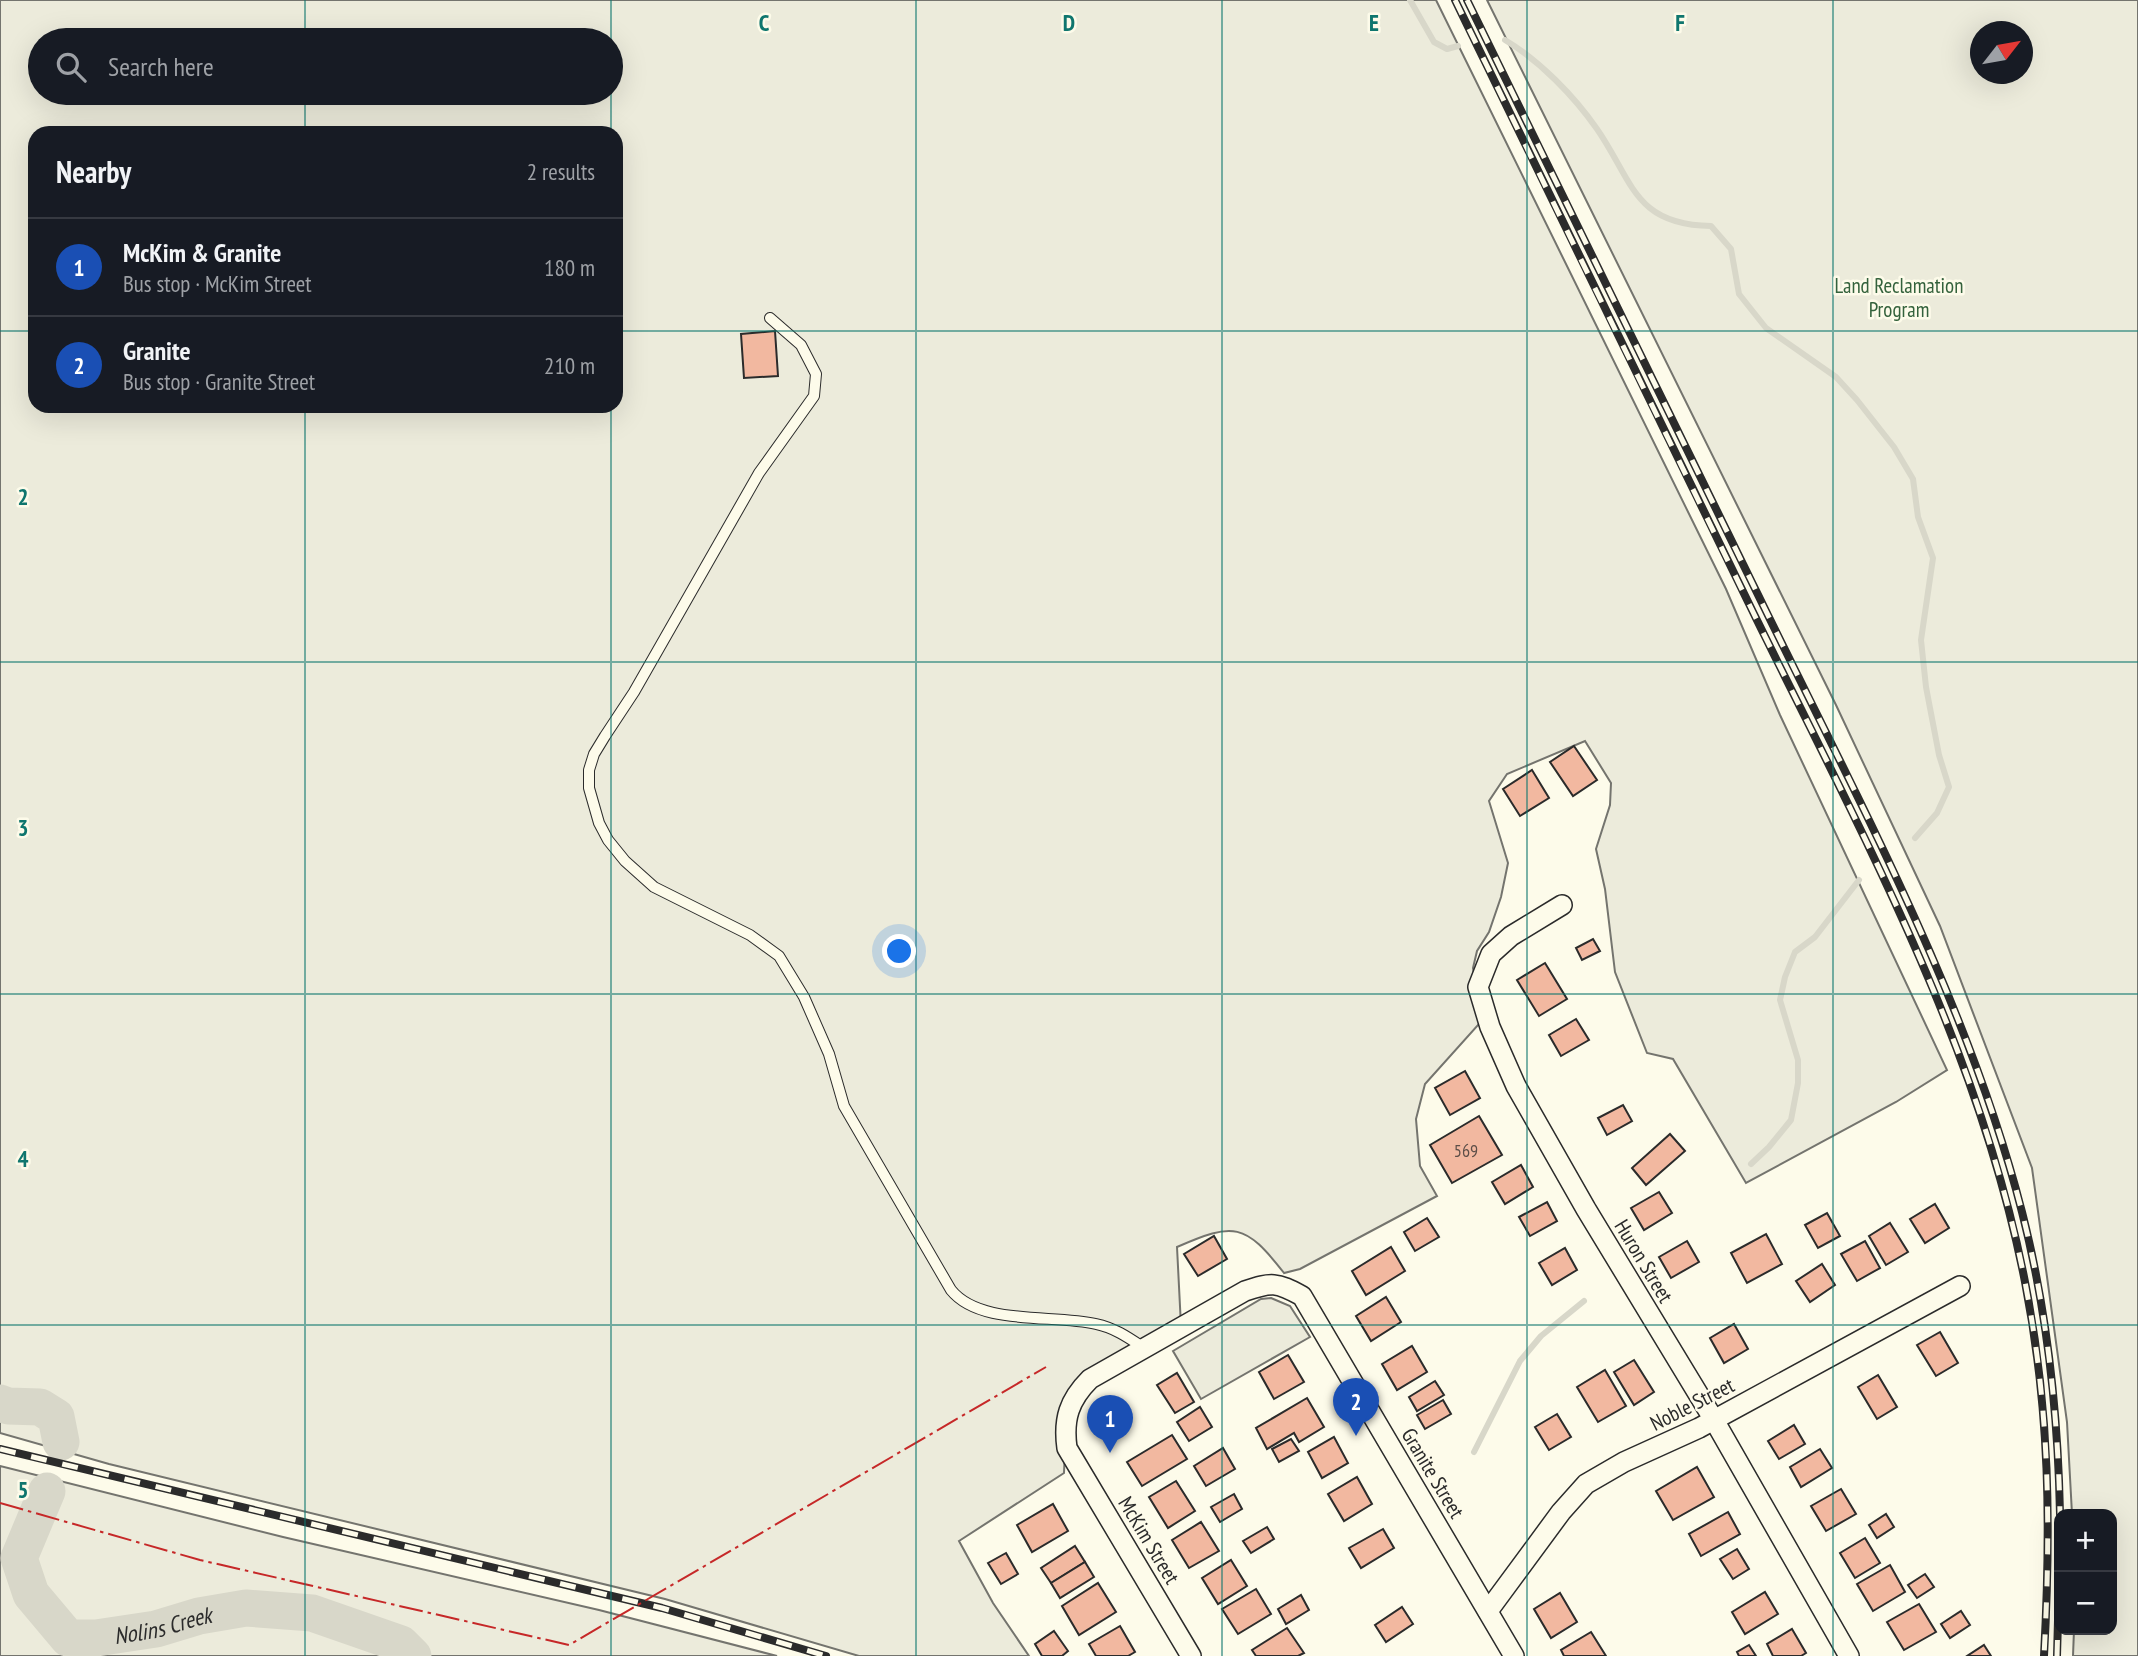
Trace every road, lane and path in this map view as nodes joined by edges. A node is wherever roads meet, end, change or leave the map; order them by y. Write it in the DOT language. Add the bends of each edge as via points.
graph roads {
  1 [pos="769,318"];
  2 [pos="1562,905"];
  3 [pos="1960,1286"];
  4 [pos="1145,1348"];
  5 [pos="1714,1420"];
  6 [pos="1067,1448"];
  7 [pos="1488,1611"];
  8 [pos="1191,1656"];
  9 [pos="1514,1656"];
  10 [pos="1849,1656"];
  1 -- 4 [label="lane" via="801,345 816,374 814,396 759,473 594,754 589,788 599,823 625,861 654,887 750,934 779,956 830,1054 844,1106 960,1301 988,1313 1094,1323 1115,1329"];
  2 -- 5 [label="street, Huron Street" via="1491,954 1478,987 1516,1086"];
  3 -- 5 [label="street, Noble Street"];
  4 -- 6 [label="street, Granite Street" via="1077,1392 1064,1426"];
  4 -- 7 [label="street, Granite Street" via="1245,1291 1268,1283 1302,1296"];
  5 -- 7 [label="street, Noble Street" via="1586,1484"];
  5 -- 10 [label="street, Huron Street"];
  6 -- 8 [label="street, McKim Street"];
  7 -- 9 [label="street, Granite Street"];
}
